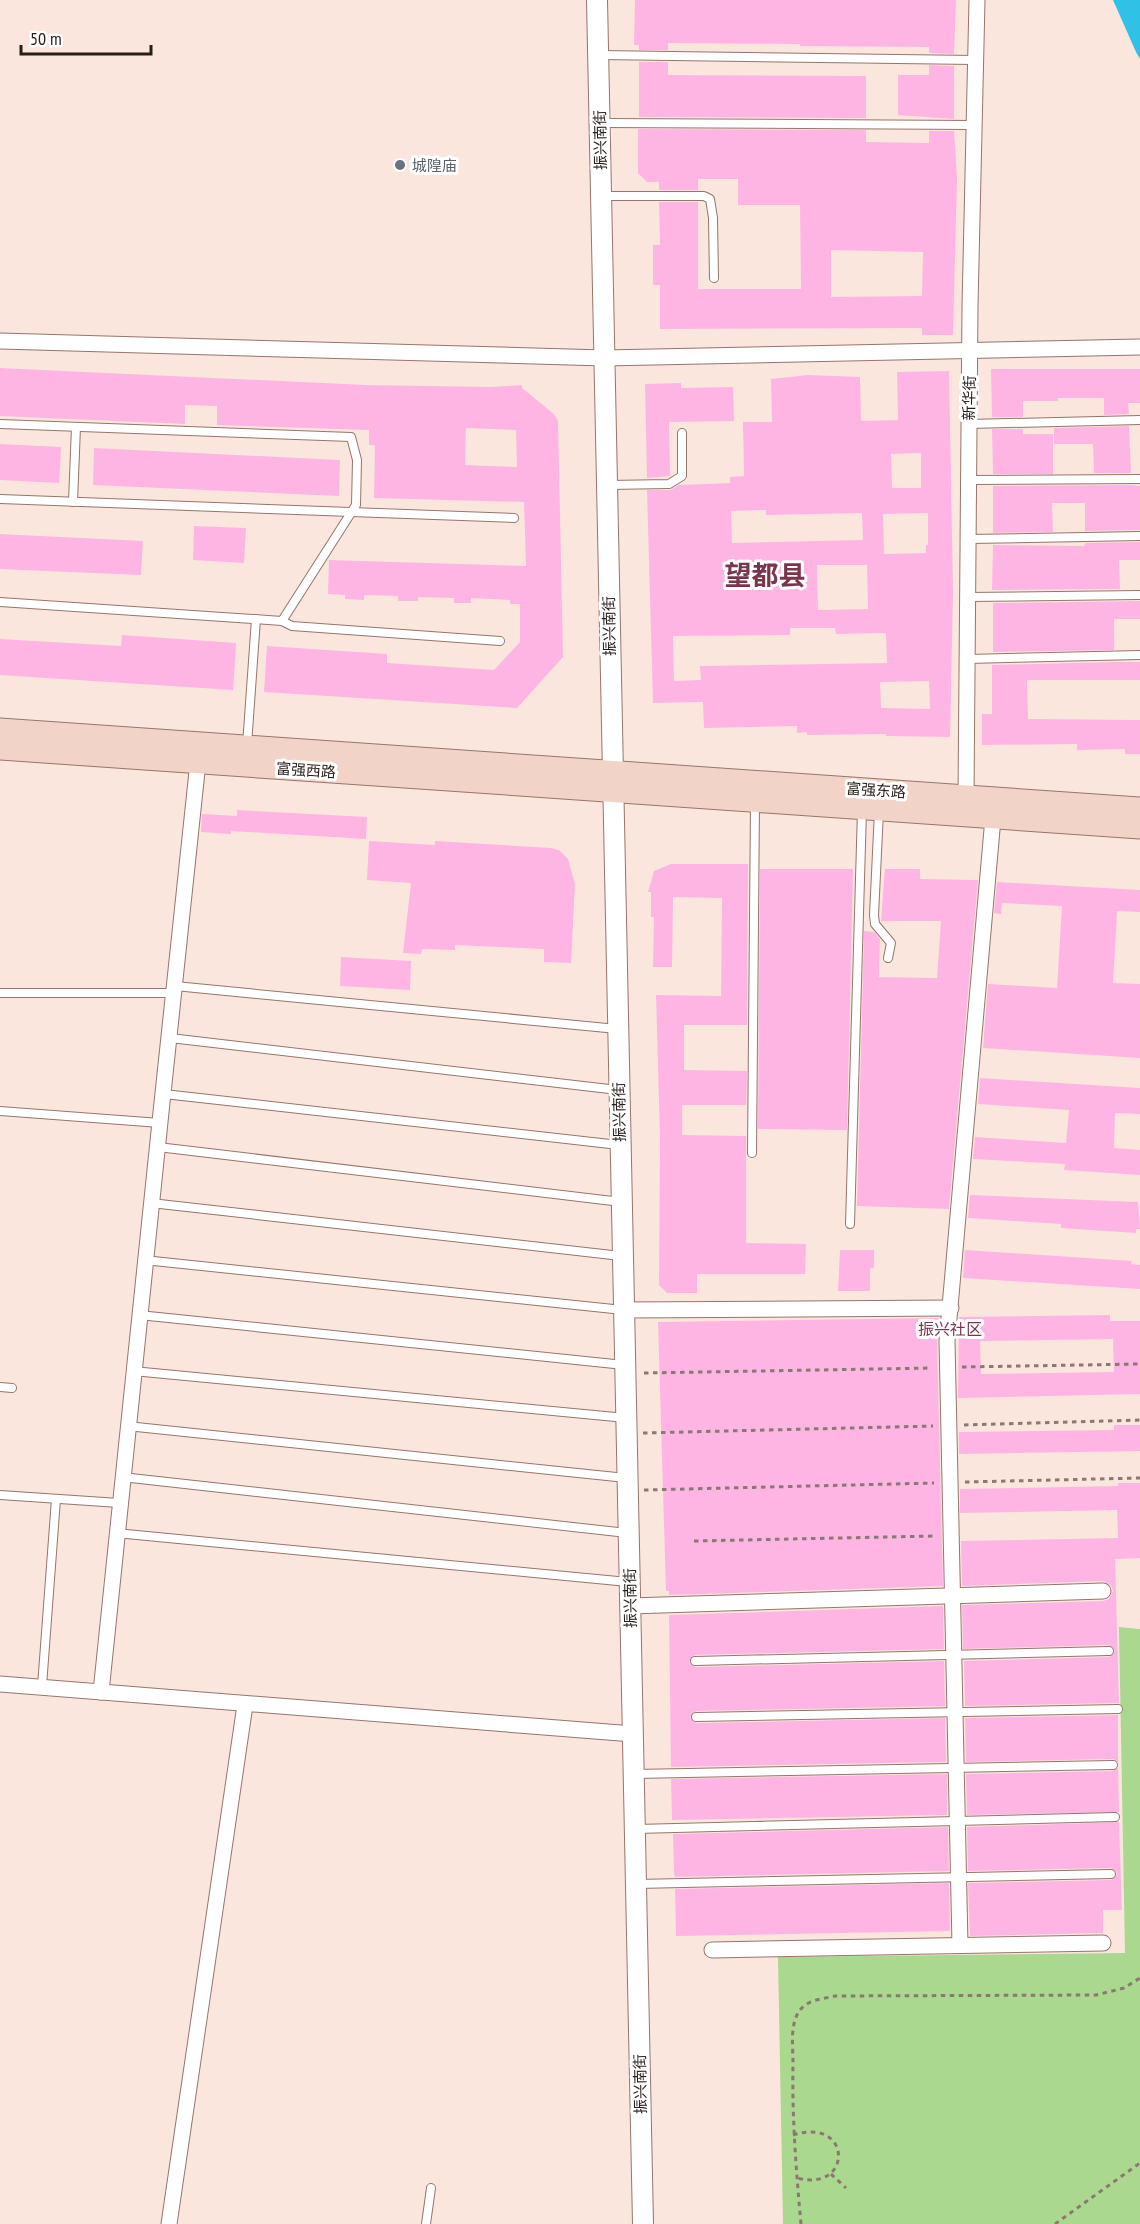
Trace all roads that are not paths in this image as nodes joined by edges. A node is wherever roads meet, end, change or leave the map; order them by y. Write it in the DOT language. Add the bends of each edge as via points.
graph roads {
  1 [pos="597,0"];
  2 [pos="977,0"];
  3 [pos="598,55"];
  4 [pos="975,60"];
  5 [pos="599,123"];
  6 [pos="974,125"];
  7 [pos="601,196"];
  8 [pos="714,278"];
  9 [pos="0,341"];
  10 [pos="1140,347"];
  11 [pos="970,351"];
  12 [pos="604,358"];
  13 [pos="1140,420"];
  14 [pos="0,424"];
  15 [pos="969,424"];
  16 [pos="76,427"];
  17 [pos="682,433"];
  18 [pos="1140,479"];
  19 [pos="969,480"];
  20 [pos="606,485"];
  21 [pos="0,499"];
  22 [pos="73,502"];
  23 [pos="351,512"];
  24 [pos="514,518"];
  25 [pos="1140,536"];
  26 [pos="968,539"];
  27 [pos="1140,595"];
  28 [pos="968,597"];
  29 [pos="0,602"];
  30 [pos="256,619"];
  31 [pos="282,621"];
  32 [pos="500,641"];
  33 [pos="1140,655"];
  34 [pos="967,659"];
  35 [pos="0,729"];
  36 [pos="247,746"];
  37 [pos="0,749"];
  38 [pos="198,762"];
  39 [pos="612,781"];
  40 [pos="966,796"];
  41 [pos="755,801"];
  42 [pos="1140,808"];
  43 [pos="870,809"];
  44 [pos="993,818"];
  45 [pos="1140,828"];
  46 [pos="888,958"];
  47 [pos="174,990"];
  48 [pos="0,993"];
  49 [pos="617,1029"];
  50 [pos="170,1038"];
  51 [pos="618,1090"];
  52 [pos="164,1094"];
  53 [pos="0,1111"];
  54 [pos="161,1123"];
  55 [pos="620,1145"];
  56 [pos="158,1147"];
  57 [pos="752,1153"];
  58 [pos="621,1202"];
  59 [pos="151,1203"];
  60 [pos="850,1224"];
  61 [pos="622,1256"];
  62 [pos="144,1260"];
  63 [pos="951,1308"];
  64 [pos="623,1310"];
  65 [pos="138,1315"];
  66 [pos="625,1369"];
  67 [pos="132,1370"];
  68 [pos="0,1387"];
  69 [pos="12,1388"];
  70 [pos="127,1426"];
  71 [pos="626,1426"];
  72 [pos="122,1477"];
  73 [pos="627,1484"];
  74 [pos="0,1496"];
  75 [pos="56,1499"];
  76 [pos="119,1503"];
  77 [pos="116,1533"];
  78 [pos="628,1533"];
  79 [pos="629,1582"];
  80 [pos="1103,1591"];
  81 [pos="953,1596"];
  82 [pos="630,1606"];
  83 [pos="1108,1651"];
  84 [pos="954,1655"];
  85 [pos="695,1661"];
  86 [pos="0,1684"];
  87 [pos="42,1686"];
  88 [pos="101,1692"];
  89 [pos="245,1705"];
  90 [pos="1118,1709"];
  91 [pos="955,1712"];
  92 [pos="696,1717"];
  93 [pos="633,1734"];
  94 [pos="1113,1765"];
  95 [pos="956,1768"];
  96 [pos="634,1774"];
  97 [pos="1115,1817"];
  98 [pos="958,1821"];
  99 [pos="635,1830"];
  100 [pos="1111,1874"];
  101 [pos="959,1877"];
  102 [pos="636,1884"];
  103 [pos="1103,1942"];
  104 [pos="960,1945"];
  105 [pos="712,1950"];
  106 [pos="431,2187"];
  107 [pos="169,2224"];
  108 [pos="426,2224"];
  109 [pos="643,2224"];
  1 -- 3 [label="street, 振兴南街"];
  2 -- 4 [label="street, 新华街"];
  3 -- 4 [label="lane"];
  3 -- 5 [label="street, 振兴南街"];
  4 -- 6 [label="street, 新华街"];
  5 -- 6 [label="lane"];
  5 -- 7 [label="street, 振兴南街"];
  6 -- 11 [label="street, 新华街"];
  7 -- 8 [label="lane" via="710,199"];
  7 -- 12 [label="street, 振兴南街"];
  9 -- 12 [label="street"];
  10 -- 11 [label="street"];
  11 -- 12 [label="street"];
  11 -- 15 [label="street, 新华街"];
  12 -- 20 [label="street, 振兴南街"];
  13 -- 15 [label="lane"];
  14 -- 16 [label="lane"];
  15 -- 19 [label="street, 新华街"];
  16 -- 22 [label="lane"];
  16 -- 23 [label="lane" via="351,437 357,460 356,505"];
  17 -- 20 [label="lane" via="682,476 676,481"];
  18 -- 19 [label="lane"];
  19 -- 26 [label="street, 新华街"];
  20 -- 39 [label="street, 振兴南街"];
  21 -- 22 [label="lane"];
  22 -- 23 [label="lane"];
  23 -- 24 [label="lane"];
  23 -- 31 [label="lane"];
  25 -- 26 [label="lane"];
  26 -- 28 [label="street, 新华街"];
  27 -- 28 [label="lane"];
  28 -- 34 [label="street, 新华街"];
  29 -- 30 [label="lane"];
  30 -- 31 [label="lane"];
  30 -- 36 [label="lane"];
  31 -- 32 [label="lane" via="292,626"];
  33 -- 34 [label="lane"];
  34 -- 40 [label="street, 新华街"];
  35 -- 36 [label="main road, 富强西路"];
  36 -- 39 [label="main road, 富强西路"];
  37 -- 38 [label="main road, 富强西路"];
  38 -- 39 [label="main road, 富强西路"];
  38 -- 47 [label="street"];
  39 -- 40 [label="main road, 富强东路"];
  39 -- 41 [label="main road, 富强东路"];
  39 -- 49 [label="street, 振兴南街"];
  40 -- 42 [label="main road, 富强东路"];
  41 -- 43 [label="main road, 富强东路"];
  41 -- 57 [label="lane"];
  43 -- 44 [label="main road, 富强东路"];
  43 -- 46 [label="lane" via="875,924 891,943"];
  43 -- 60 [label="lane"];
  44 -- 45 [label="main road, 富强东路"];
  44 -- 63 [label="street"];
  47 -- 48 [label="lane"];
  47 -- 49 [label="lane"];
  47 -- 50 [label="street"];
  49 -- 51 [label="street, 振兴南街"];
  50 -- 51 [label="lane"];
  50 -- 52 [label="street"];
  51 -- 55 [label="street, 振兴南街"];
  52 -- 54 [label="street"];
  52 -- 55 [label="lane"];
  53 -- 54 [label="lane"];
  54 -- 56 [label="street"];
  55 -- 58 [label="street, 振兴南街"];
  56 -- 58 [label="lane"];
  56 -- 59 [label="street"];
  58 -- 61 [label="street, 振兴南街"];
  59 -- 61 [label="lane"];
  59 -- 62 [label="street"];
  61 -- 64 [label="street, 振兴南街"];
  62 -- 64 [label="lane"];
  62 -- 65 [label="street"];
  63 -- 64 [label="street"];
  63 -- 81 [label="street" via="948,1367"];
  64 -- 66 [label="street, 振兴南街"];
  65 -- 66 [label="lane"];
  65 -- 67 [label="street"];
  66 -- 71 [label="street, 振兴南街"];
  67 -- 70 [label="street"];
  67 -- 71 [label="lane"];
  68 -- 69 [label="lane"];
  70 -- 72 [label="street"];
  70 -- 73 [label="lane"];
  71 -- 73 [label="street, 振兴南街"];
  72 -- 76 [label="street"];
  72 -- 78 [label="lane"];
  73 -- 78 [label="street, 振兴南街"];
  74 -- 75 [label="lane"];
  75 -- 76 [label="lane"];
  75 -- 87 [label="lane"];
  76 -- 77 [label="street"];
  77 -- 79 [label="lane"];
  77 -- 88 [label="street"];
  78 -- 79 [label="street, 振兴南街"];
  79 -- 82 [label="street, 振兴南街"];
  80 -- 81 [label="street"];
  81 -- 82 [label="street"];
  81 -- 84 [label="street"];
  82 -- 93 [label="street, 振兴南街"];
  83 -- 84 [label="lane"];
  84 -- 85 [label="lane"];
  84 -- 91 [label="street"];
  86 -- 87 [label="street"];
  87 -- 88 [label="street"];
  88 -- 89 [label="street"];
  89 -- 93 [label="street"];
  89 -- 107 [label="street"];
  90 -- 91 [label="lane"];
  91 -- 92 [label="lane"];
  91 -- 95 [label="street"];
  93 -- 96 [label="street, 振兴南街"];
  94 -- 95 [label="lane"];
  95 -- 96 [label="lane"];
  95 -- 98 [label="street"];
  96 -- 99 [label="street, 振兴南街"];
  97 -- 98 [label="lane"];
  98 -- 99 [label="lane"];
  98 -- 101 [label="street"];
  99 -- 102 [label="street, 振兴南街"];
  100 -- 101 [label="lane"];
  101 -- 102 [label="lane"];
  101 -- 104 [label="street"];
  102 -- 109 [label="street, 振兴南街"];
  103 -- 104 [label="street"];
  104 -- 105 [label="street"];
  106 -- 108 [label="lane"];
}
